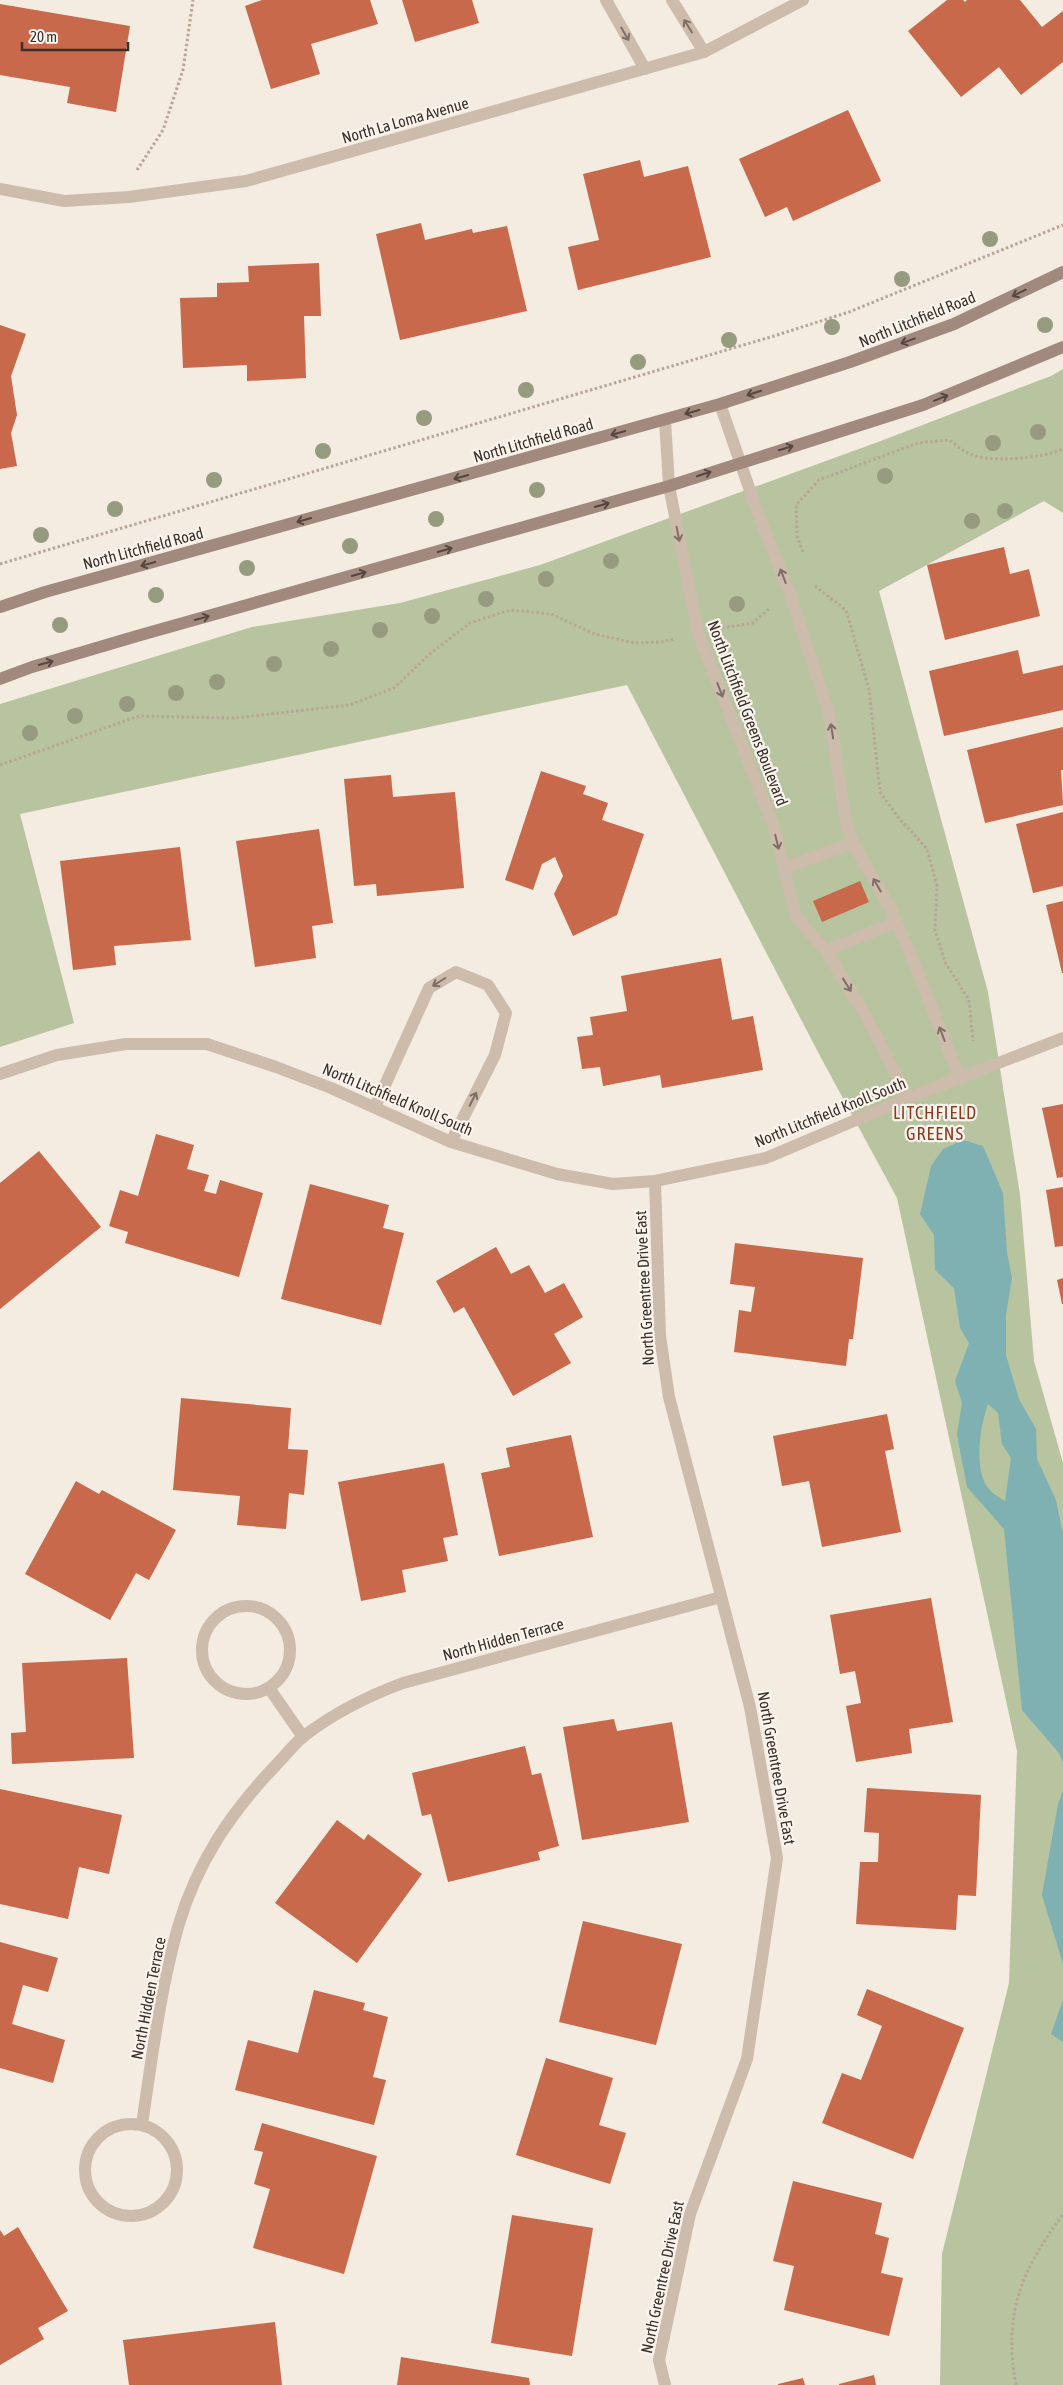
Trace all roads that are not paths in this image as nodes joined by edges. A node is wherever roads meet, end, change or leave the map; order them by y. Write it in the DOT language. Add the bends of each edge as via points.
graph roads {
  1 [pos="606,0"];
  2 [pos="672,0"];
  3 [pos="803,0"];
  4 [pos="704,52"];
  5 [pos="645,69"];
  6 [pos="0,189"];
  7 [pos="1063,272"];
  8 [pos="1063,347"];
  9 [pos="720,404"];
  10 [pos="664,420"];
  11 [pos="740,463"];
  12 [pos="669,486"];
  13 [pos="0,607"];
  14 [pos="0,679"];
  15 [pos="852,843"];
  16 [pos="784,868"];
  17 [pos="896,922"];
  18 [pos="826,951"];
  19 [pos="1063,1038"];
  20 [pos="0,1074"];
  21 [pos="960,1079"];
  22 [pos="908,1098"];
  23 [pos="376,1108"];
  24 [pos="451,1142"];
  25 [pos="655,1181"];
  26 [pos="721,1597"];
  27 [pos="269,1688"];
  28 [pos="303,1737"];
  29 [pos="142,2124"];
  30 [pos="665,2385"];
  1 -- 5 [label="street, one-way"];
  4 -- 2 [label="street, one-way"];
  3 -- 4 [label="street, North La Loma Avenue"];
  4 -- 5 [label="street, North La Loma Avenue"];
  5 -- 6 [label="street, North La Loma Avenue" via="246,181 129,197 64,201"];
  7 -- 9 [label="main road, North Litchfield Road, one-way" via="954,324"];
  11 -- 8 [label="main road, one-way" via="923,405"];
  9 -- 10 [label="main road, North Litchfield Road, one-way"];
  9 -- 11 [label="street"];
  10 -- 12 [label="street, North Litchfield Greens Boulevard"];
  10 -- 13 [label="main road, North Litchfield Road, one-way"];
  12 -- 11 [label="main road, one-way"];
  15 -- 11 [label="street, one-way" via="829,713 791,598"];
  14 -- 12 [label="main road, one-way" via="128,639"];
  12 -- 16 [label="street, North Litchfield Greens Boulevard, one-way" via="698,633 774,827"];
  15 -- 16 [label="street"];
  17 -- 15 [label="street, one-way"];
  16 -- 18 [label="street, North Litchfield Greens Boulevard" via="796,917"];
  17 -- 18 [label="street"];
  21 -- 17 [label="street, one-way"];
  18 -- 22 [label="street, North Litchfield Greens Boulevard, one-way" via="865,1014"];
  19 -- 21 [label="street, North Litchfield Knoll South"];
  20 -- 23 [label="street, North Litchfield Knoll South" via="57,1055 126,1044 207,1044 276,1066"];
  21 -- 22 [label="street, North Litchfield Knoll South"];
  22 -- 25 [label="street, North Litchfield Knoll South" via="766,1158"];
  23 -- 24 [label="street, North Litchfield Knoll South"];
  24 -- 23 [label="street, one-way" via="495,1056 506,1013 488,985 456,972 429,988"];
  24 -- 25 [label="street, North Litchfield Knoll South" via="557,1174 613,1184"];
  25 -- 26 [label="street, North Greentree Drive East" via="660,1336 669,1397"];
  26 -- 28 [label="street, North Hidden Terrace" via="403,1683 363,1698"];
  26 -- 30 [label="street, North Greentree Drive East" via="750,1707 776,1858 747,2059 690,2214 659,2360"];
  27 -- 27 [label="street" via="281,1678 288,1666 291,1651 283,1623 258,1607 230,1608 217,1616 202,1640 206,1669 221,1685 241,1694"];
  27 -- 28 [label="street"];
  28 -- 29 [label="street, North Hidden Terrace" via="247,1794 219,1834 197,1879 179,1924 160,1999"];
  29 -- 29 [label="street" via="126,2123 111,2127 98,2136 84,2164 85,2180 91,2194 115,2214 130,2216 152,2211 169,2197 176,2183 178,2168 168,2140"];
}
